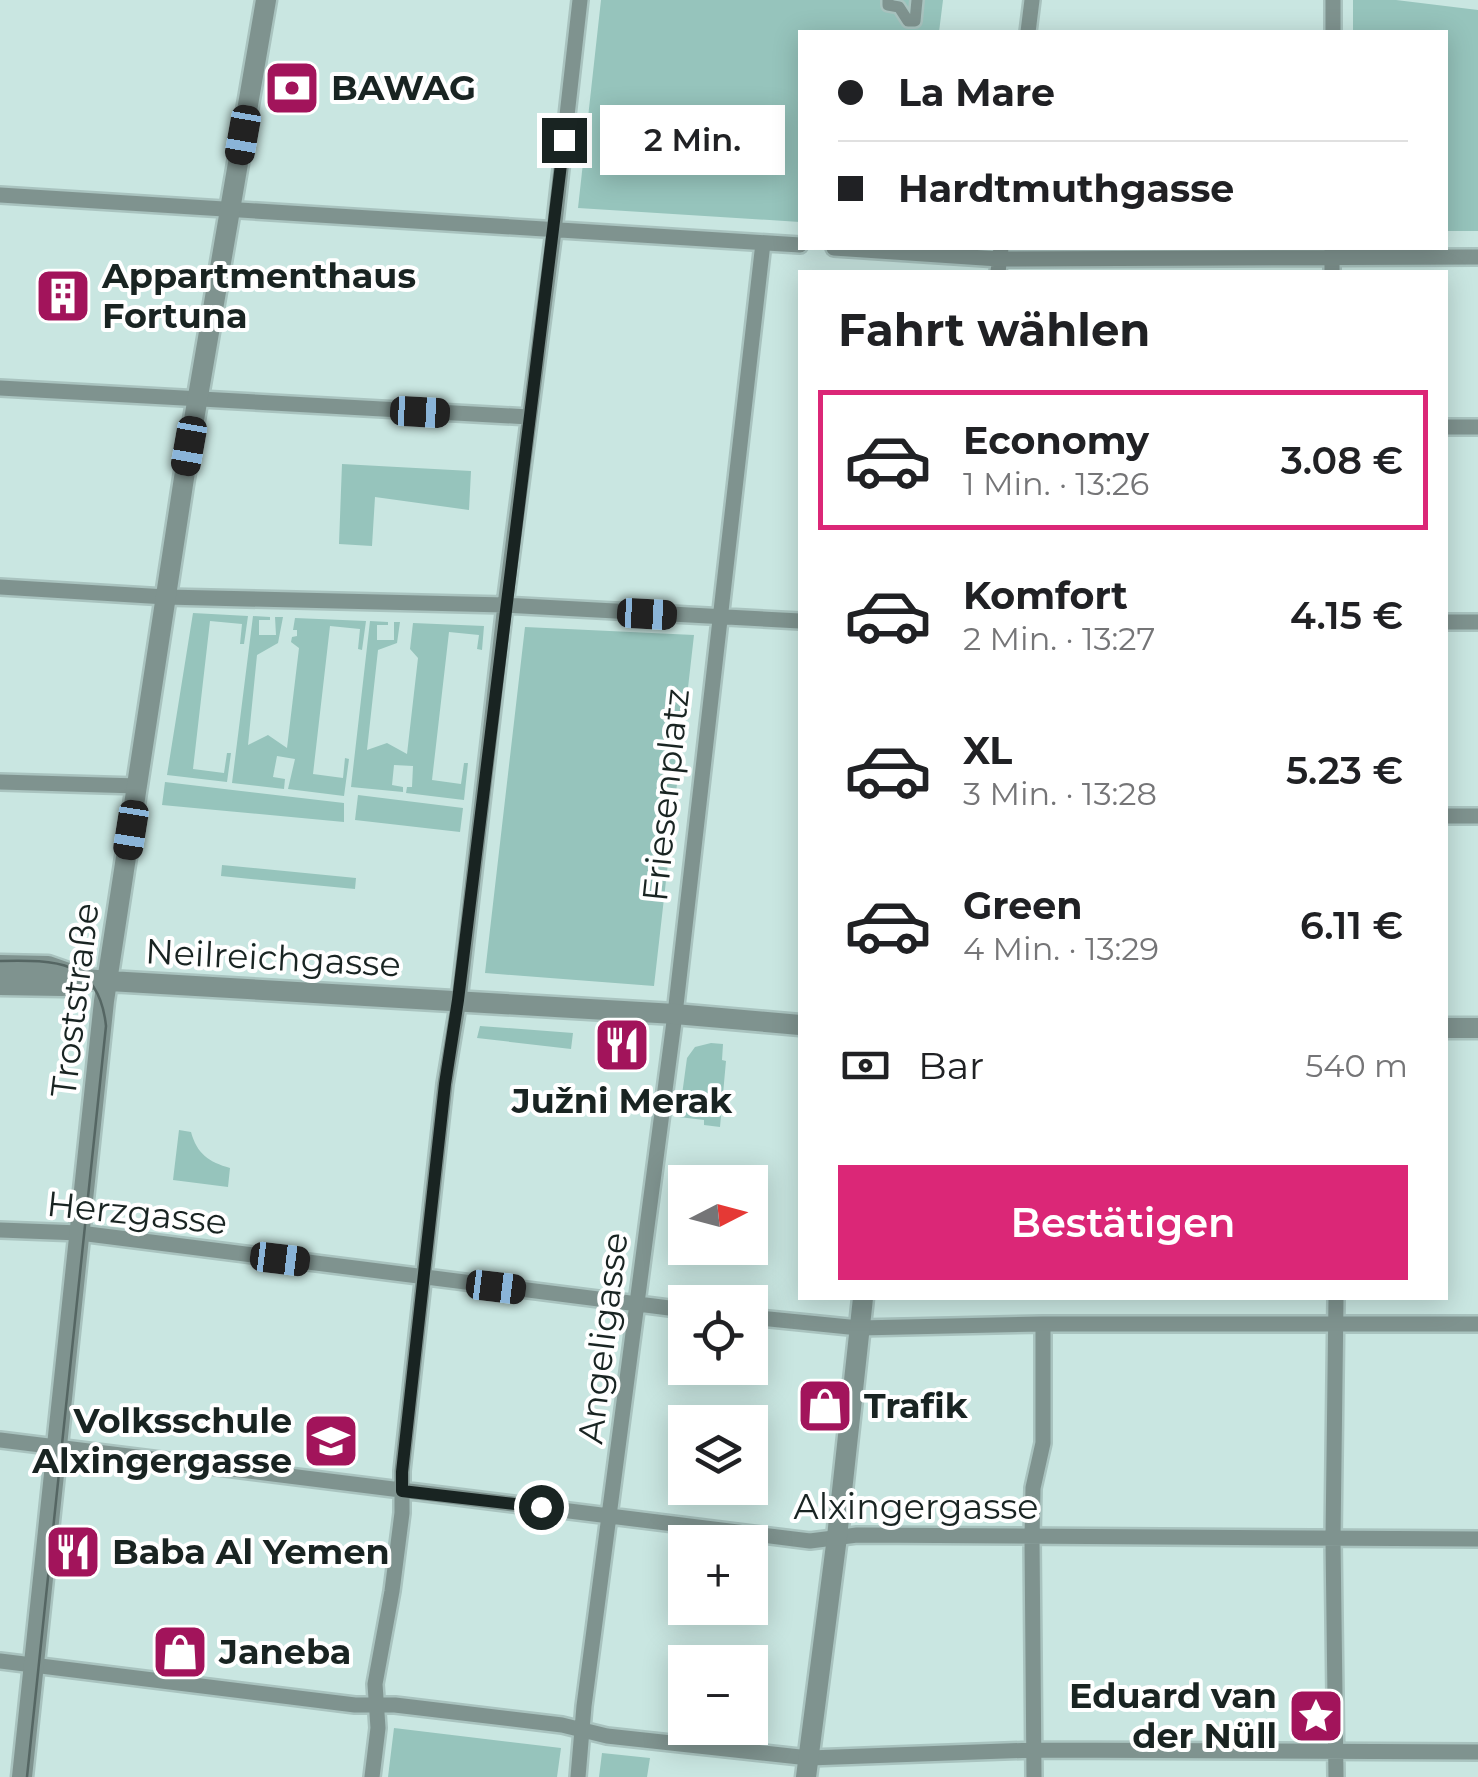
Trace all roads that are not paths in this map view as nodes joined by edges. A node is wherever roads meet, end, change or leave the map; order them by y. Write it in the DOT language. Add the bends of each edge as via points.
graph roads {
  1 [pos="266,0"];
  2 [pos="580,0"];
  3 [pos="888,0"];
  4 [pos="917,0"];
  5 [pos="1032,0"];
  6 [pos="1333,0"];
  7 [pos="1028,30"];
  8 [pos="1332,30"];
  9 [pos="0,196"];
  10 [pos="231,208"];
  11 [pos="554,231"];
  12 [pos="763,243"];
  13 [pos="798,245"];
  14 [pos="862,250"];
  15 [pos="1478,257"];
  16 [pos="1332,259"];
  17 [pos="999,260"];
  18 [pos="0,388"];
  19 [pos="198,400"];
  20 [pos="529,418"];
  21 [pos="1448,427"];
  22 [pos="1478,427"];
  23 [pos="0,587"];
  24 [pos="166,597"];
  25 [pos="505,606"];
  26 [pos="718,618"];
  27 [pos="798,621"];
  28 [pos="1448,622"];
  29 [pos="1478,622"];
  30 [pos="0,782"];
  31 [pos="138,786"];
  32 [pos="1448,816"];
  33 [pos="1478,816"];
  34 [pos="0,965"];
  35 [pos="84,979"];
  36 [pos="108,981"];
  37 [pos="0,985"];
  38 [pos="458,1000"];
  39 [pos="675,1014"];
  40 [pos="798,1025"];
  41 [pos="1448,1028"];
  42 [pos="1478,1028"];
  43 [pos="0,1230"];
  44 [pos="80,1233"];
  45 [pos="425,1278"];
  46 [pos="863,1300"];
  47 [pos="1336,1300"];
  48 [pos="637,1306"];
  49 [pos="668,1309"];
  50 [pos="768,1319"];
  51 [pos="1043,1324"];
  52 [pos="1336,1324"];
  53 [pos="1478,1324"];
  54 [pos="859,1328"];
  55 [pos="0,1440"];
  56 [pos="58,1448"];
  57 [pos="402,1491"];
  58 [pos="610,1514"];
  59 [pos="837,1537"];
  60 [pos="1032,1538"];
  61 [pos="1478,1538"];
  62 [pos="1333,1539"];
  63 [pos="0,1661"];
  64 [pos="34,1666"];
  65 [pos="376,1705"];
  66 [pos="583,1730"];
  67 [pos="1035,1750"];
  68 [pos="1335,1751"];
  69 [pos="1478,1752"];
  70 [pos="807,1767"];
  71 [pos="22,1777"];
  72 [pos="372,1777"];
  73 [pos="578,1777"];
  74 [pos="1034,1777"];
  75 [pos="1336,1777"];
  1 -- 10 [label="street, Troststraße"];
  2 -- 11 [label="street"];
  3 -- 4 [label="street" via="908,21 915,21"];
  5 -- 7 [label="street"];
  6 -- 8 [label="street"];
  9 -- 10 [label="street"];
  10 -- 11 [label="street"];
  10 -- 19 [label="street, Troststraße"];
  11 -- 12 [label="street"];
  11 -- 20 [label="street"];
  12 -- 13 [label="street"];
  12 -- 26 [label="street"];
  14 -- 17 [label="street"];
  15 -- 16 [label="street"];
  16 -- 17 [label="street"];
  18 -- 19 [label="street"];
  19 -- 20 [label="street"];
  19 -- 24 [label="street, Troststraße"];
  20 -- 25 [label="street"];
  21 -- 22 [label="street"];
  23 -- 24 [label="street"];
  24 -- 25 [label="street"];
  24 -- 31 [label="street, Troststraße"];
  25 -- 26 [label="street"];
  25 -- 38 [label="street"];
  26 -- 27 [label="street"];
  26 -- 39 [label="street, Friesenplatz"];
  28 -- 29 [label="street"];
  30 -- 31 [label="street"];
  31 -- 36 [label="street, Troststraße"];
  32 -- 33 [label="street"];
  34 -- 35 [label="street, Neilreichgasse" via="48,966"];
  35 -- 36 [label="street, Neilreichgasse"];
  35 -- 37 [label="street, Neilreichgasse" via="63,986"];
  36 -- 38 [label="street, Neilreichgasse"];
  36 -- 44 [label="street, Troststraße"];
  38 -- 39 [label="street"];
  38 -- 45 [label="street"];
  39 -- 40 [label="street"];
  39 -- 48 [label="street, Angeligasse"];
  41 -- 42 [label="street"];
  43 -- 44 [label="street, Herzgasse"];
  44 -- 45 [label="street, Herzgasse"];
  44 -- 56 [label="street, Troststraße"];
  45 -- 48 [label="street, Herzgasse"];
  45 -- 57 [label="street"];
  46 -- 54 [label="street"];
  47 -- 52 [label="street"];
  48 -- 49 [label="street, Herzgasse"];
  48 -- 58 [label="street, Angeligasse"];
  50 -- 54 [label="street"];
  51 -- 52 [label="street"];
  51 -- 54 [label="street"];
  51 -- 60 [label="street" via="1043,1443"];
  52 -- 53 [label="street"];
  52 -- 62 [label="street"];
  54 -- 59 [label="street"];
  55 -- 56 [label="street, Alxingergasse"];
  56 -- 57 [label="street, Alxingergasse"];
  56 -- 64 [label="street, Troststraße"];
  57 -- 58 [label="street, Alxingergasse"];
  57 -- 65 [label="street"];
  58 -- 59 [label="street, Alxingergasse" via="810,1541"];
  58 -- 66 [label="street, Angeligasse"];
  59 -- 60 [label="street, Alxingergasse"];
  59 -- 70 [label="street"];
  60 -- 62 [label="street, Alxingergasse"];
  60 -- 67 [label="street"];
  61 -- 62 [label="street, Alxingergasse"];
  62 -- 68 [label="street"];
  63 -- 64 [label="street"];
  64 -- 65 [label="street"];
  64 -- 71 [label="street, Troststraße"];
  65 -- 66 [label="street"];
  65 -- 72 [label="street"];
  66 -- 70 [label="street"];
  66 -- 73 [label="street, Angeligasse"];
  67 -- 68 [label="street"];
  67 -- 70 [label="street"];
  67 -- 74 [label="street"];
  68 -- 69 [label="street"];
  68 -- 75 [label="street"];
}
